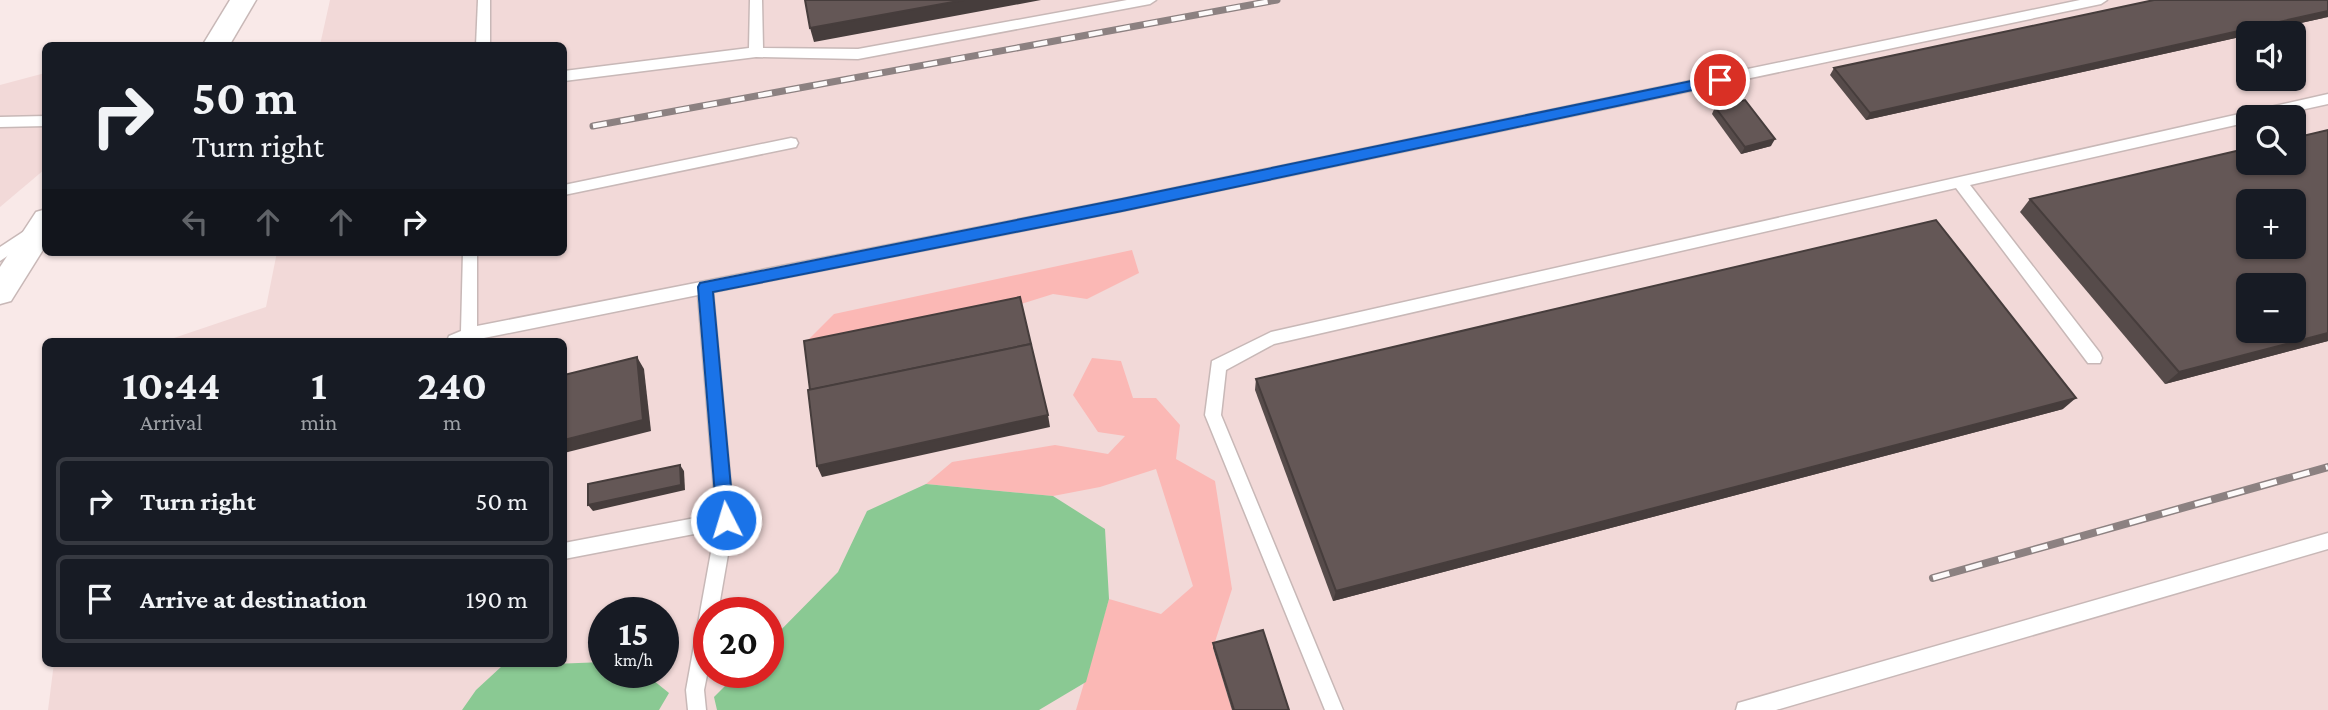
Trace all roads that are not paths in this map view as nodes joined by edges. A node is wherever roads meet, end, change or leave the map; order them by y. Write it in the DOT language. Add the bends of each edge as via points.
graph roads {
  1 [pos="243,0"];
  2 [pos="484,0"];
  3 [pos="756,0"];
  4 [pos="1150,0"];
  5 [pos="2101,0"];
  6 [pos="217,42"];
  7 [pos="483,42"];
  8 [pos="755,52"];
  9 [pos="567,76"];
  10 [pos="2328,99"];
  11 [pos="42,121"];
  12 [pos="0,122"];
  13 [pos="791,143"];
  14 [pos="1961,184"];
  15 [pos="567,189"];
  16 [pos="42,224"];
  17 [pos="42,225"];
  18 [pos="0,255"];
  19 [pos="470,256"];
  20 [pos="705,287"];
  21 [pos="0,292"];
  22 [pos="462,338"];
  23 [pos="2094,358"];
  24 [pos="726,520"];
  25 [pos="2328,541"];
  26 [pos="567,550"];
  27 [pos="712,597"];
  28 [pos="695,688"];
  29 [pos="697,710"];
  30 [pos="1334,710"];
  31 [pos="1745,710"];
  1 -- 6 [label="street"];
  2 -- 7 [label="lane"];
  3 -- 8 [label="lane"];
  4 -- 8 [label="lane" via="859,54"];
  5 -- 20 [label="lane" via="1122,205"];
  8 -- 9 [label="lane"];
  10 -- 14 [label="lane"];
  11 -- 12 [label="lane"];
  13 -- 15 [label="lane"];
  14 -- 23 [label="lane"];
  14 -- 30 [label="lane" via="1271,338 1218,366 1213,415"];
  16 -- 18 [label="lane"];
  17 -- 21 [label="street"];
  19 -- 22 [label="lane"];
  20 -- 22 [label="lane"];
  20 -- 24 [label="lane"];
  24 -- 26 [label="lane"];
  24 -- 27 [label="lane"];
  25 -- 31 [label="lane"];
  28 -- 29 [label="lane"];
}
